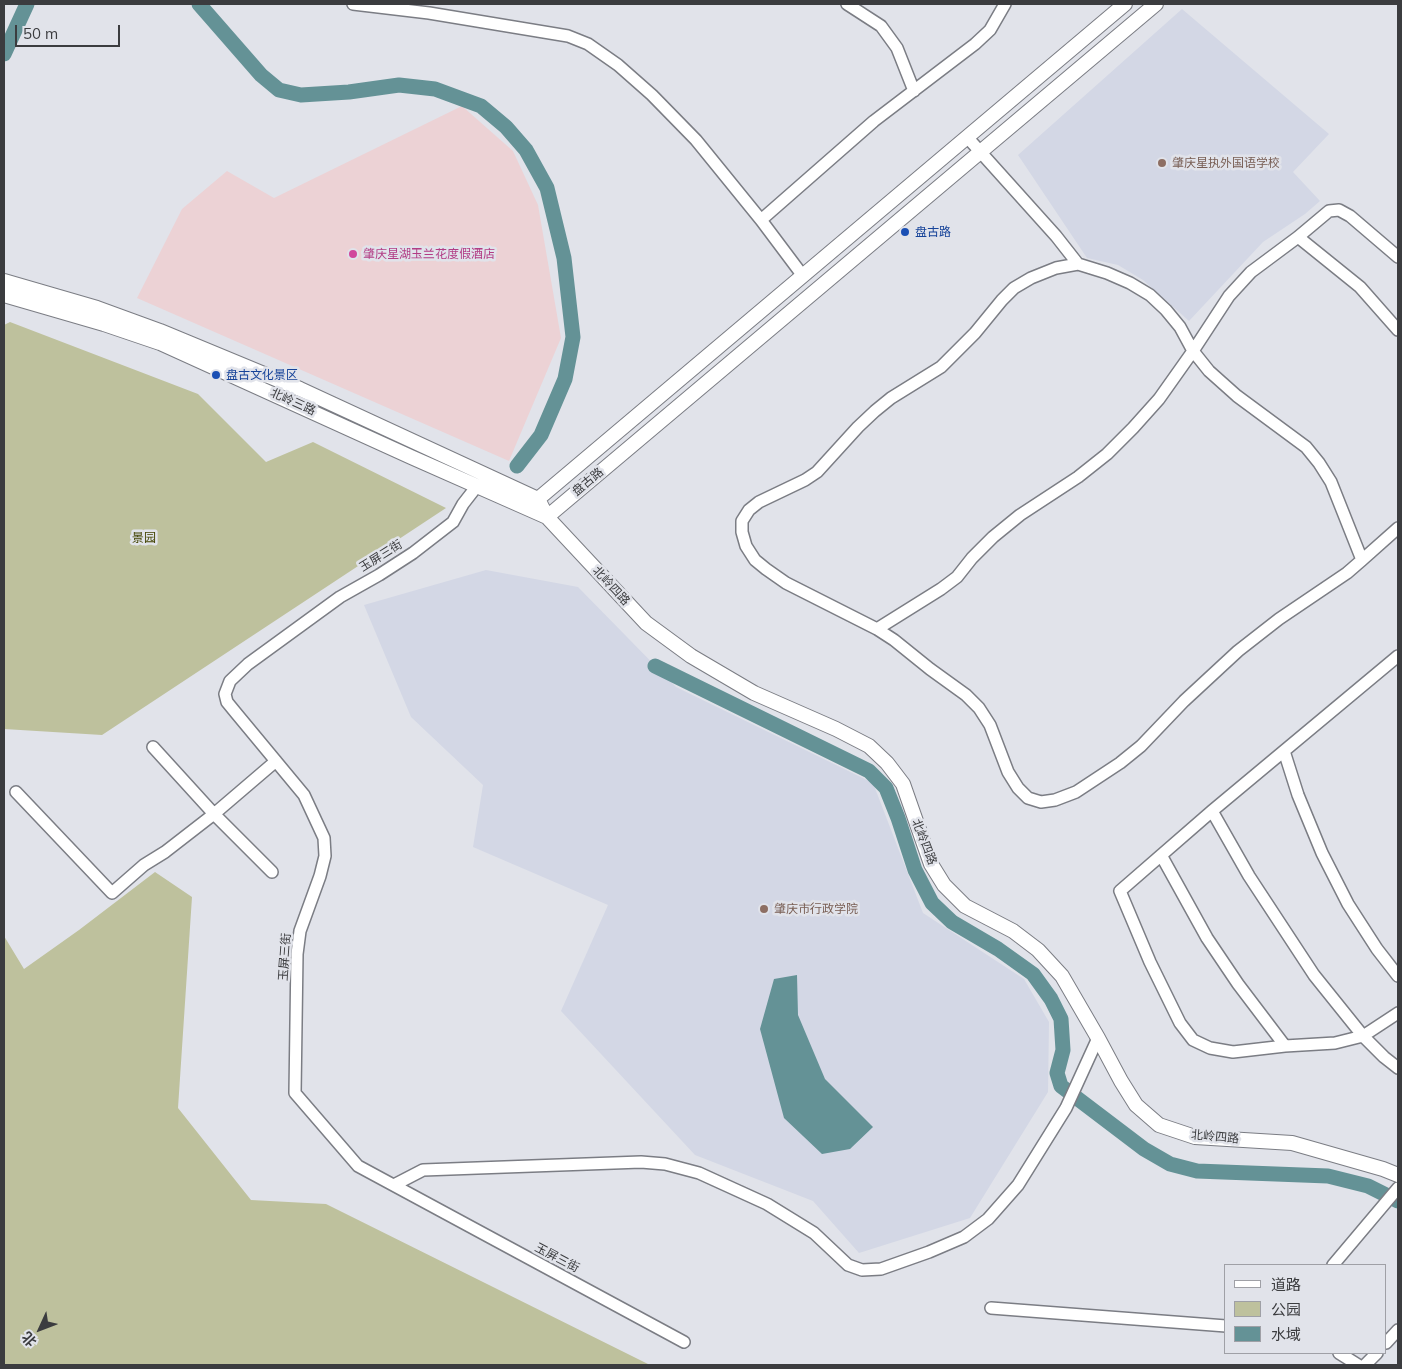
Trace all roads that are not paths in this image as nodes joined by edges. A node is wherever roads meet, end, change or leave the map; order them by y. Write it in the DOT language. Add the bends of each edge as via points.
graph roads {
  1 [pos="353,4"];
  2 [pos="847,4"];
  3 [pos="1005,4"];
  4 [pos="1125,4"];
  5 [pos="1156,4"];
  6 [pos="914,91"];
  7 [pos="967,137"];
  8 [pos="980,152"];
  9 [pos="761,220"];
  10 [pos="1298,237"];
  11 [pos="1398,258"];
  12 [pos="1078,264"];
  13 [pos="803,276"];
  14 [pos="4,281"];
  15 [pos="4,295"];
  16 [pos="1398,330"];
  17 [pos="733,334"];
  18 [pos="746,349"];
  19 [pos="1193,352"];
  20 [pos="477,486"];
  21 [pos="538,500"];
  22 [pos="547,517"];
  23 [pos="1398,528"];
  24 [pos="1362,560"];
  25 [pos="877,629"];
  26 [pos="1398,656"];
  27 [pos="153,747"];
  28 [pos="1284,751"];
  29 [pos="276,761"];
  30 [pos="16,792"];
  31 [pos="1212,811"];
  32 [pos="214,814"];
  33 [pos="1161,855"];
  34 [pos="272,872"];
  35 [pos="1398,976"];
  36 [pos="1398,1013"];
  37 [pos="1363,1036"];
  38 [pos="1098,1038"];
  39 [pos="1285,1046"];
  40 [pos="1398,1068"];
  41 [pos="1398,1176"];
  42 [pos="394,1185"];
  43 [pos="1397,1190"];
  44 [pos="1334,1264"];
  45 [pos="991,1308"];
  46 [pos="1224,1326"];
  47 [pos="1398,1330"];
  48 [pos="684,1342"];
  49 [pos="1387,1342"];
  50 [pos="1341,1354"];
  51 [pos="1376,1354"];
  52 [pos="1358,1365"];
  53 [pos="1365,1365"];
  1 -- 9 [label="street" via="559,34 588,44 618,65 677,120"];
  2 -- 6 [label="street" via="881,26 897,48"];
  3 -- 6 [label="street" via="990,30"];
  4 -- 7 [label="street, 盘古路"];
  5 -- 8 [label="street, 盘古路"];
  6 -- 9 [label="street" via="874,121"];
  7 -- 8 [label="street"];
  7 -- 13 [label="street, 盘古路"];
  8 -- 12 [label="street"];
  8 -- 18 [label="street, 盘古路"];
  9 -- 13 [label="street"];
  10 -- 11 [label="street" via="1329,211 1339,210"];
  10 -- 16 [label="street" via="1360,287"];
  10 -- 19 [label="street" via="1251,272 1228,296"];
  12 -- 19 [label="street" via="1130,283 1150,295 1180,327"];
  12 -- 25 [label="street" via="1056,268 1014,288 940,367 875,411 817,472 759,502 742,521 746,546 766,569 786,583"];
  13 -- 17 [label="street, 盘古路"];
  14 -- 21 [label="street, 北岭三路" via="97,308 160,331 300,390"];
  15 -- 20 [label="street, 北岭三路" via="160,343"];
  17 -- 18 [label="street"];
  17 -- 21 [label="street, 盘古路"];
  18 -- 22 [label="street, 盘古路"];
  19 -- 24 [label="street" via="1209,371 1306,447 1315,458 1331,482"];
  19 -- 25 [label="street" via="1159,400 1107,454 1020,515 942,589"];
  20 -- 22 [label="street, 北岭三路"];
  20 -- 29 [label="street, 玉屏三街" via="453,522 413,553 340,597 248,664 230,681 225,694 227,702"];
  21 -- 22 [label="street, 北岭四路"];
  22 -- 38 [label="street, 北岭四路" via="646,623 683,650 754,693 836,728 869,746 887,762 903,784 931,864 944,886 965,906 1014,932 1038,950 1062,976"];
  23 -- 24 [label="street"];
  24 -- 25 [label="street" via="1238,650 1120,764 1076,792 1041,802 1028,798 1018,788 979,708"];
  26 -- 28 [label="street"];
  27 -- 32 [label="street"];
  28 -- 31 [label="street"];
  28 -- 35 [label="street" via="1322,853 1348,904 1376,949"];
  29 -- 32 [label="street"];
  29 -- 42 [label="street, 玉屏三街" via="304,795 324,838 325,856 300,931 297,954 295,1093 358,1166"];
  30 -- 32 [label="street" via="112,893 144,865"];
  31 -- 33 [label="street"];
  31 -- 37 [label="street" via="1287,936"];
  32 -- 34 [label="street"];
  33 -- 39 [label="street" via="1207,938"];
  33 -- 39 [label="street" via="1120,891 1180,1022 1193,1040 1210,1048 1233,1052"];
  36 -- 37 [label="street"];
  37 -- 39 [label="street" via="1335,1043"];
  37 -- 40 [label="street"];
  38 -- 41 [label="street, 北岭四路" via="1136,1105 1160,1125 1195,1137 1292,1143"];
  38 -- 42 [label="street" via="1066,1108 1018,1185 988,1219 964,1237 882,1269 862,1270 848,1265 814,1233 774,1208 699,1173 665,1164 641,1162 423,1170"];
  42 -- 48 [label="street, 玉屏三街"];
  43 -- 44 [label="street"];
  45 -- 46 [label="street"];
  47 -- 49 [label="street"];
  50 -- 52 [label="street"];
  51 -- 53 [label="street"];
}
